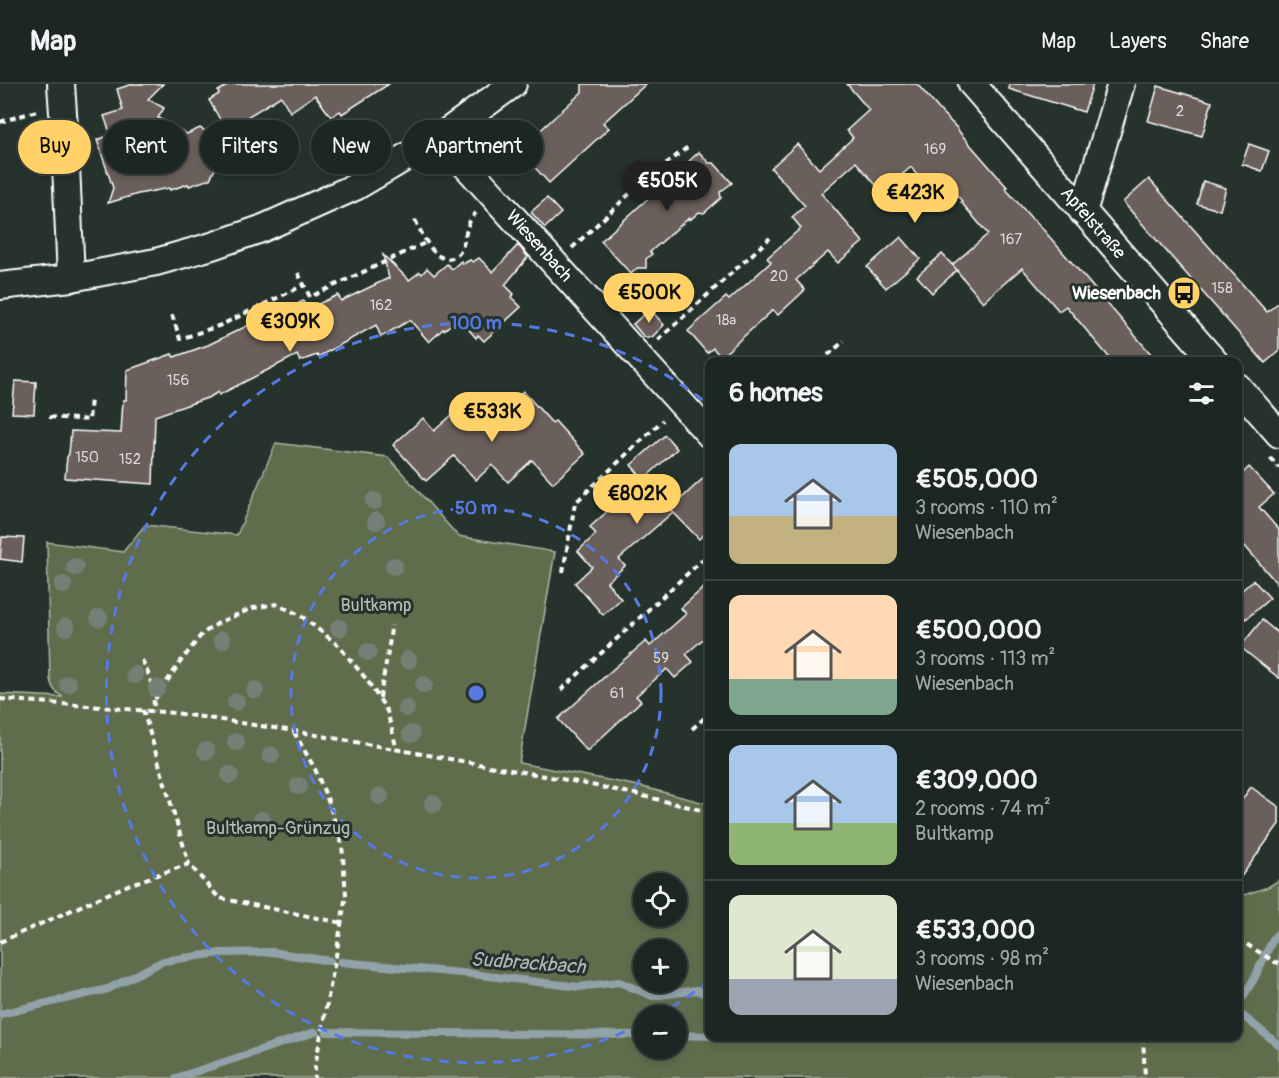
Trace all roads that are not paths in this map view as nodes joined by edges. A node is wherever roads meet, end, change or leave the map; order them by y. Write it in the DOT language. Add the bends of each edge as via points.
graph roads {
  1 [pos="513,84"];
  2 [pos="972,84"];
  3 [pos="1121,84"];
  4 [pos="62,94"];
  5 [pos="463,120"];
  6 [pos="403,159"];
  7 [pos="473,174"];
  8 [pos="1083,212"];
  9 [pos="71,278"];
  10 [pos="0,286"];
  11 [pos="1211,357"];
  12 [pos="1246,413"];
  13 [pos="705,430"];
  14 [pos="1279,434"];
  1 -- 5 [label="street"];
  2 -- 8 [label="street, Apfelstraße"];
  3 -- 8 [label="street"];
  4 -- 9 [label="street"];
  6 -- 9 [label="street" via="355,187 261,229 156,262"];
  7 -- 13 [label="street, Wiesenbach"];
  8 -- 11 [label="street, Apfelstraße"];
  9 -- 10 [label="street"];
  12 -- 14 [label="street"];
}
